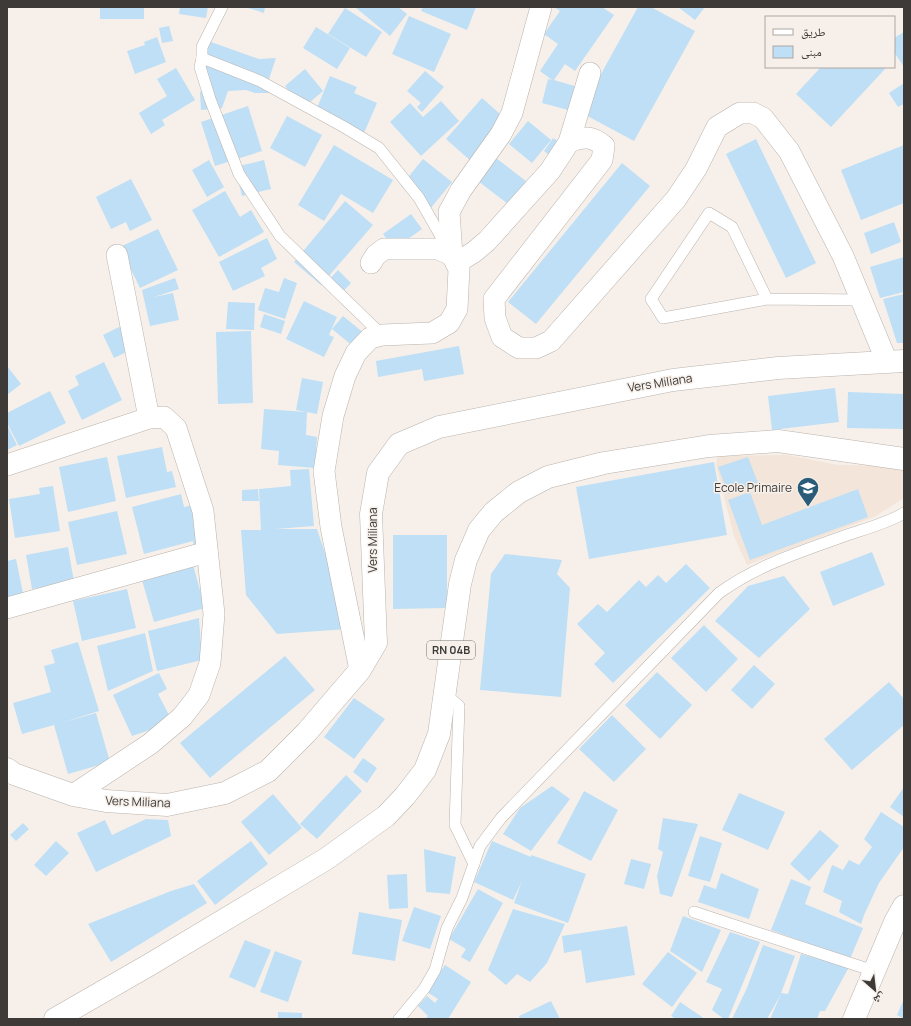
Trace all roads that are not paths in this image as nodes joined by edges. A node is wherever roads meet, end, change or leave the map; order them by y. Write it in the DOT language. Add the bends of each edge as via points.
graph roads {
  1 [pos="222,7"];
  2 [pos="541,7"];
  3 [pos="202,58"];
  4 [pos="590,73"];
  5 [pos="569,142"];
  6 [pos="117,255"];
  7 [pos="454,259"];
  8 [pos="372,263"];
  9 [pos="767,299"];
  10 [pos="862,300"];
  11 [pos="382,335"];
  12 [pos="895,361"];
  13 [pos="149,418"];
  14 [pos="904,459"];
  15 [pos="7,465"];
  16 [pos="904,512"];
  17 [pos="207,552"];
  18 [pos="7,608"];
  19 [pos="360,670"];
  20 [pos="444,693"];
  21 [pos="7,769"];
  22 [pos="73,795"];
  23 [pos="474,864"];
  24 [pos="904,906"];
  25 [pos="694,912"];
  26 [pos="874,971"];
  27 [pos="55,1019"];
  28 [pos="399,1019"];
  29 [pos="854,1019"];
  1 -- 3 [label="lane" via="202,47"];
  2 -- 7 [label="street" via="512,113 449,212"];
  3 -- 7 [label="lane" via="260,81 379,148 419,198"];
  3 -- 11 [label="lane" via="200,67 210,100 239,174 280,236"];
  4 -- 5 [label="street"];
  5 -- 7 [label="street" via="550,171 487,241 474,252"];
  5 -- 10 [label="street" via="584,136 596,140 604,146 602,160 494,299 494,318 502,337 518,348 536,348 550,340 676,199 699,163 717,127 740,113 753,113 763,118 789,151 843,256"];
  6 -- 13 [label="street"];
  7 -- 8 [label="street" via="438,249 384,248"];
  7 -- 11 [label="street" via="459,269 457,309 449,323 432,333"];
  9 -- 9 [label="lane" via="662,318 650,299 709,213 732,226"];
  9 -- 10 [label="lane"];
  10 -- 12 [label="street"];
  11 -- 19 [label="street" via="370,338 356,353 345,376 333,416 324,471 331,527"];
  12 -- 19 [label="main road, Vers Miliana" via="778,368 673,380 439,427 399,444 378,473 373,500 371,514 376,643"];
  13 -- 15 [label="street"];
  13 -- 17 [label="street" via="164,417 176,428 203,511"];
  14 -- 20 [label="main road, RN 04B" via="778,441 709,446 604,463 548,477 519,492 494,512 479,530 466,560 460,584"];
  16 -- 23 [label="lane" via="869,528 772,562 740,578 719,594 501,818 480,846"];
  17 -- 18 [label="street"];
  17 -- 22 [label="street" via="214,614 210,663 199,695 182,717 150,744"];
  19 -- 22 [label="main road, Vers Miliana" via="306,733 268,771 225,793 167,805 106,801"];
  20 -- 23 [label="lane" via="459,706 456,825"];
  20 -- 27 [label="main road, RN 04B" via="439,734 425,770 386,816 326,858 150,965"];
  21 -- 22 [label="main road, Vers Miliana" via="14,774"];
  23 -- 28 [label="lane" via="462,898 447,928 435,970 424,989"];
  24 -- 26 [label="main road"];
  25 -- 26 [label="lane"];
  26 -- 29 [label="main road"];
}
